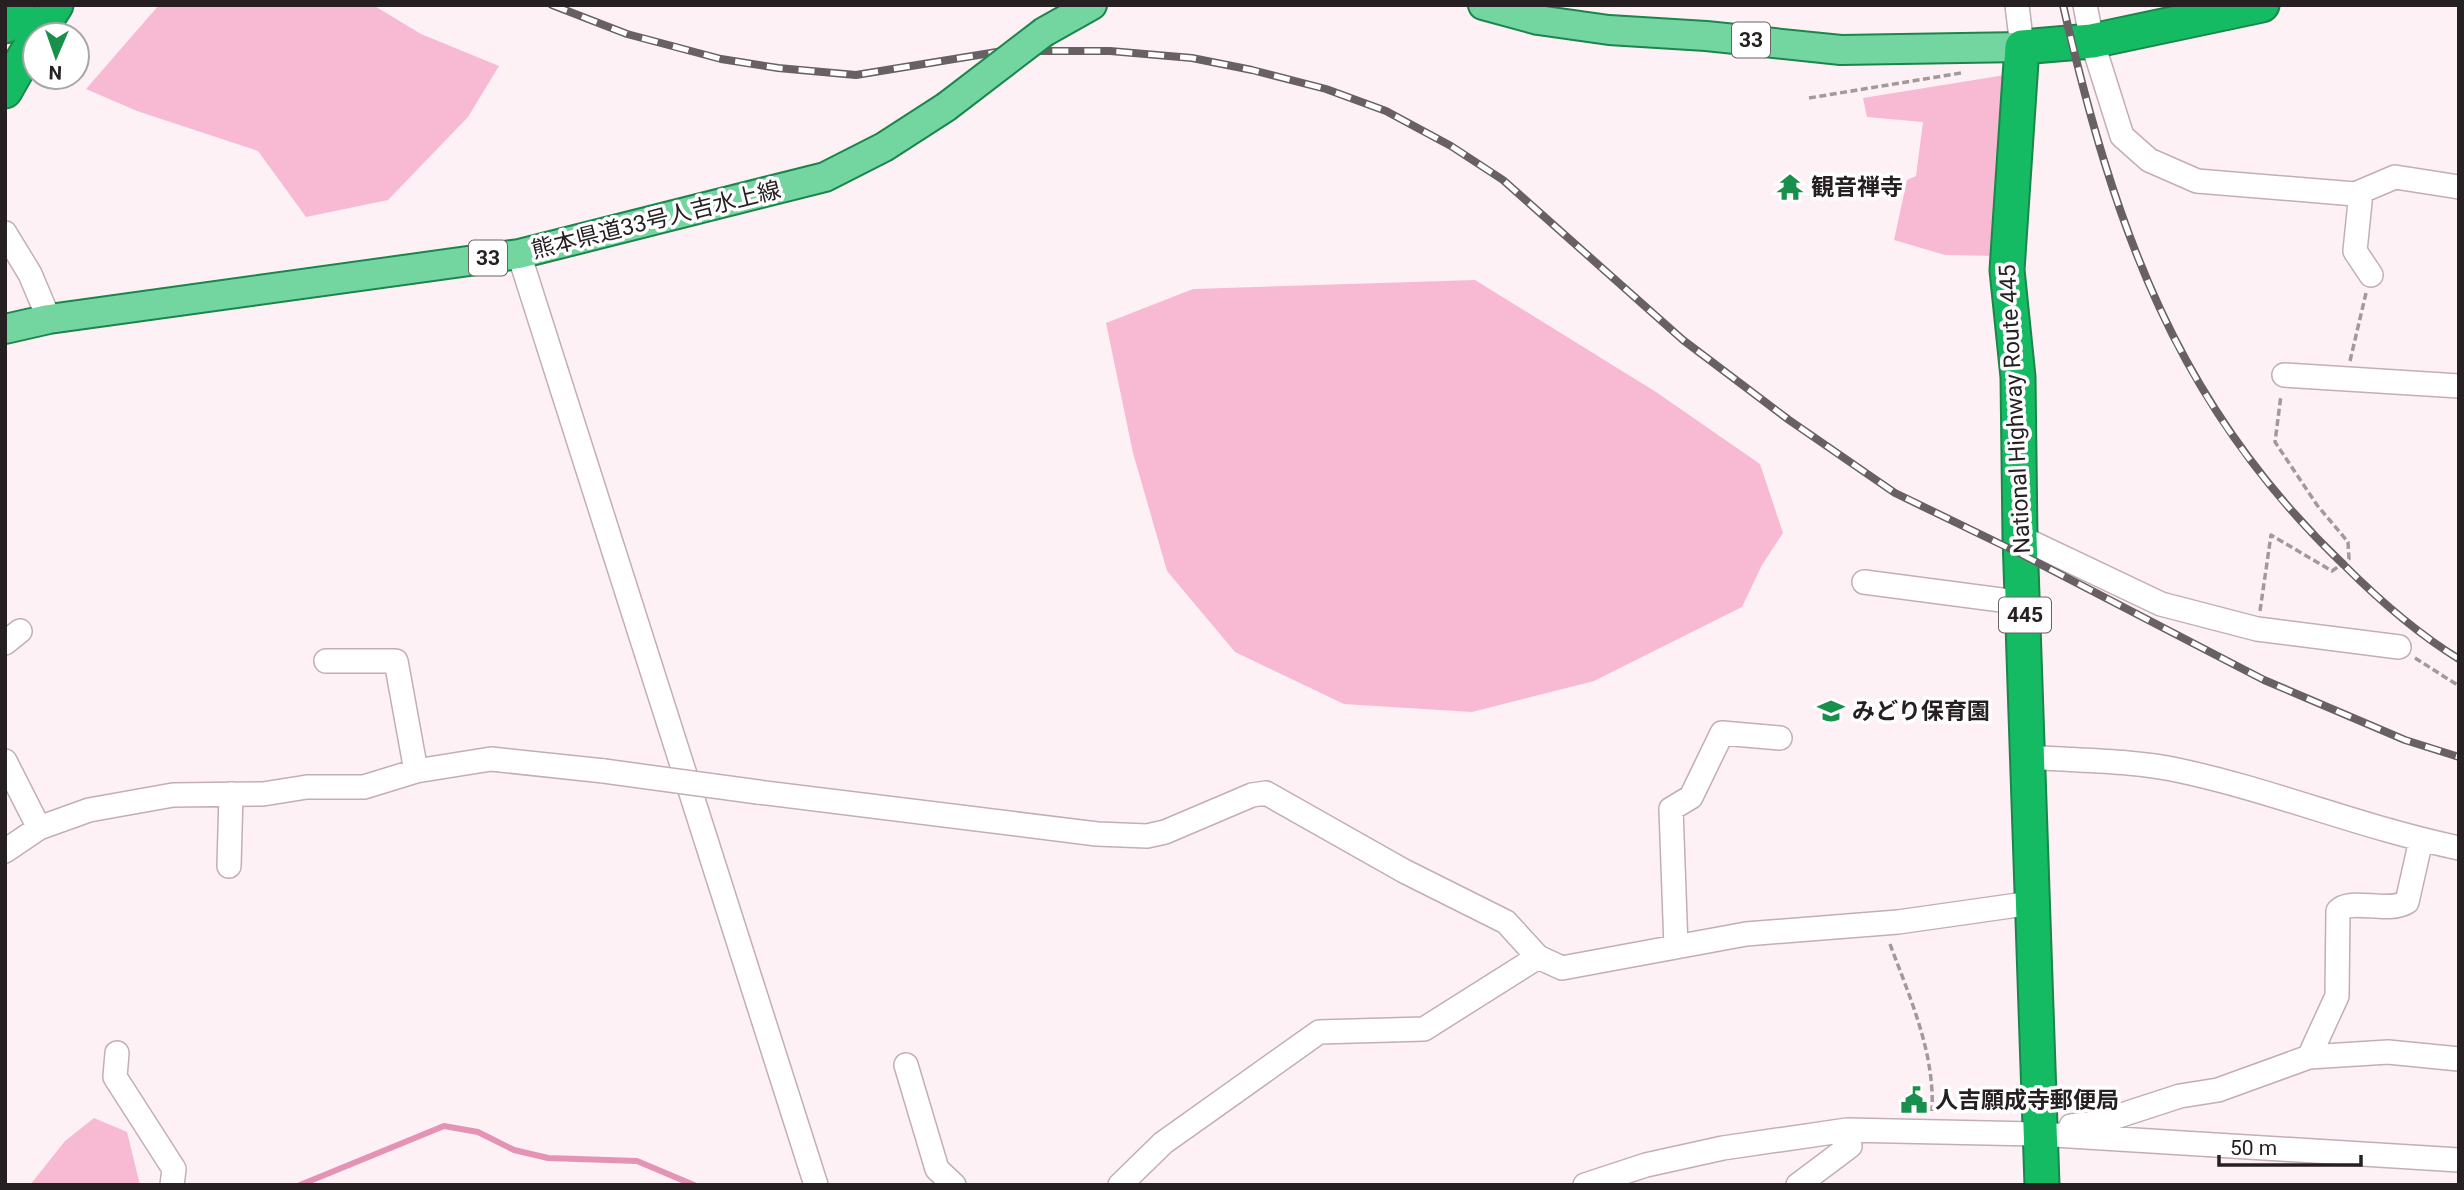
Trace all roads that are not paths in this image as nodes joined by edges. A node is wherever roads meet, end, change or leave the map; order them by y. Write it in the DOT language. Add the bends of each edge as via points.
graph roads {
  1 [pos="18,5"];
  2 [pos="55,5"];
  3 [pos="1092,5"];
  4 [pos="1482,5"];
  5 [pos="2017,5"];
  6 [pos="2085,5"];
  7 [pos="2262,5"];
  8 [pos="46,21"];
  9 [pos="5,26"];
  10 [pos="2092,41"];
  11 [pos="2022,47"];
  12 [pos="21,63"];
  13 [pos="5,91"];
  14 [pos="2459,187"];
  15 [pos="2361,192"];
  16 [pos="5,233"];
  17 [pos="519,254"];
  18 [pos="2371,275"];
  19 [pos="49,319"];
  20 [pos="5,329"];
  21 [pos="2284,375"];
  22 [pos="2459,386"];
  23 [pos="2020,537"];
  24 [pos="1864,582"];
  25 [pos="2024,603"];
  26 [pos="2399,647"];
  27 [pos="326,661"];
  28 [pos="1780,738"];
  29 [pos="2028,757"];
  30 [pos="5,761"];
  31 [pos="416,771"];
  32 [pos="231,794"];
  33 [pos="39,828"];
  34 [pos="2421,840"];
  35 [pos="2459,848"];
  36 [pos="5,852"];
  37 [pos="229,866"];
  38 [pos="2032,903"];
  39 [pos="1676,947"];
  40 [pos="1538,957"];
  41 [pos="117,1054"];
  42 [pos="2309,1057"];
  43 [pos="2459,1059"];
  44 [pos="906,1065"];
  45 [pos="1847,1130"];
  46 [pos="2050,1135"];
  47 [pos="2459,1160"];
  48 [pos="172,1185"];
  49 [pos="816,1185"];
  50 [pos="954,1185"];
  51 [pos="1121,1185"];
  52 [pos="1585,1185"];
  53 [pos="1798,1185"];
  54 [pos="2042,1185"];
  1 -- 9 [label="highway"];
  2 -- 8 [label="highway"];
  3 -- 17 [label="main road, 熊本県道33号人吉水上線 / 33, bridge" via="1044,32 946,107 884,147 825,177"];
  4 -- 11 [label="main road, 33" via="1538,20 1609,30 1841,50"];
  5 -- 11 [label="street"];
  6 -- 10 [label="street"];
  7 -- 10 [label="highway"];
  10 -- 11 [label="highway"];
  10 -- 15 [label="street" via="2122,136 2149,160 2197,181"];
  11 -- 23 [label="highway, National Highway Route 445 / 445" via="2007,270 2018,377"];
  12 -- 13 [label="highway"];
  14 -- 15 [label="street" via="2395,177"];
  15 -- 18 [label="street" via="2354,251"];
  16 -- 19 [label="street" via="30,274"];
  17 -- 19 [label="main road, 熊本県道33号人吉水上線 / 33"];
  17 -- 49 [label="street"];
  19 -- 20 [label="main road, 熊本県道33号人吉水上線 / 33"];
  21 -- 22 [label="street"];
  23 -- 25 [label="highway, National Highway Route 445 / 445"];
  23 -- 26 [label="street" via="2161,604 2257,629"];
  24 -- 25 [label="street"];
  25 -- 29 [label="highway, National Highway Route 445 / 445"];
  27 -- 31 [label="street" via="396,661"];
  28 -- 39 [label="street" via="1722,733 1691,797 1671,809"];
  29 -- 34 [label="street" via="2174,769 2296,800"];
  29 -- 38 [label="highway, National Highway Route 445 / 445"];
  30 -- 33 [label="street"];
  31 -- 32 [label="street" via="364,787"];
  31 -- 40 [label="street, bridge" via="491,759 1097,834 1147,836 1266,793 1506,922"];
  32 -- 33 [label="street" via="173,795 89,810"];
  32 -- 37 [label="street"];
  33 -- 36 [label="street"];
  34 -- 35 [label="street"];
  34 -- 42 [label="street" via="2407,902 2388,908 2348,905 2338,911 2337,996"];
  38 -- 39 [label="street" via="1883,923 1746,934"];
  38 -- 46 [label="highway, National Highway Route 445 / 445"];
  39 -- 40 [label="street" via="1562,968"];
  40 -- 51 [label="street" via="1424,1028 1319,1032 1163,1143"];
  41 -- 48 [label="street" via="115,1077 174,1169"];
  42 -- 43 [label="street" via="2388,1052"];
  42 -- 46 [label="street" via="2218,1090 2180,1096"];
  44 -- 50 [label="street" via="937,1169"];
  45 -- 46 [label="street"];
  45 -- 52 [label="street" via="1723,1147"];
  45 -- 53 [label="street" via="1850,1146"];
  46 -- 47 [label="street"];
  46 -- 54 [label="highway, National Highway Route 445 / 445"];
}
